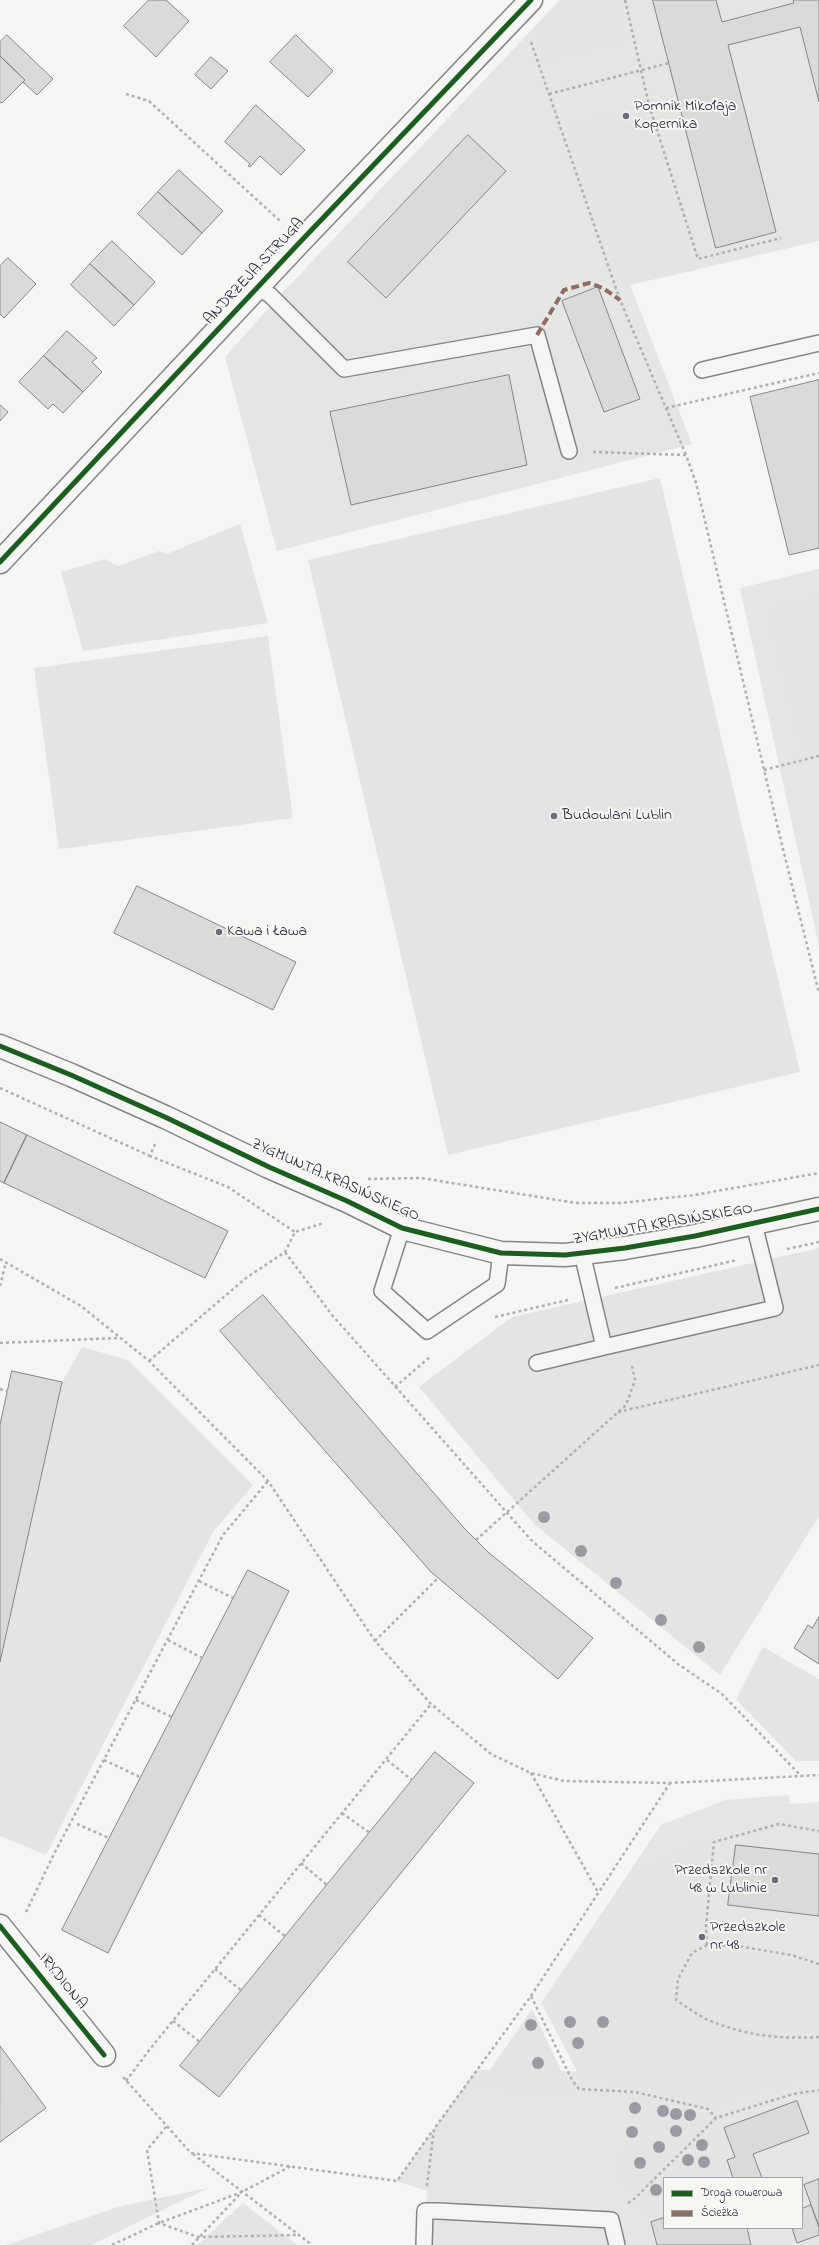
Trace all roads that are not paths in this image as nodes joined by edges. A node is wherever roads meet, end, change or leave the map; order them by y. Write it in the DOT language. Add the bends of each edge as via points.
graph roads {
  1 [pos="531,0"];
  2 [pos="259,288"];
  3 [pos="819,343"];
  4 [pos="702,370"];
  5 [pos="569,451"];
  6 [pos="0,562"];
  7 [pos="0,1046"];
  8 [pos="819,1209"];
  9 [pos="754,1224"];
  10 [pos="402,1228"];
  11 [pos="582,1252"];
  12 [pos="501,1253"];
  13 [pos="604,1347"];
  14 [pos="537,1363"];
  15 [pos="6,1934"];
  16 [pos="104,2055"];
  17 [pos="424,2245"];
  18 [pos="617,2245"];
  1 -- 2 [label="street, ANDRZEJA STRUGA"];
  2 -- 5 [label="lane" via="270,295 344,368 537,334"];
  2 -- 6 [label="street, ANDRZEJA STRUGA"];
  3 -- 4 [label="lane"];
  7 -- 10 [label="street, ZYGMUNTA KRASIŃSKIEGO" via="165,1117 269,1168"];
  8 -- 9 [label="street, ZYGMUNTA KRASIŃSKIEGO"];
  9 -- 11 [label="street, ZYGMUNTA KRASIŃSKIEGO" via="695,1236"];
  9 -- 13 [label="lane" via="775,1308"];
  10 -- 12 [label="street, ZYGMUNTA KRASIŃSKIEGO"];
  10 -- 12 [label="lane" via="382,1291 427,1331 497,1284"];
  11 -- 12 [label="street, ZYGMUNTA KRASIŃSKIEGO" via="565,1255"];
  11 -- 13 [label="lane"];
  13 -- 14 [label="lane"];
  15 -- 16 [label="street, IRYDIONA"];
  17 -- 18 [label="lane" via="425,2211 611,2220"];
}
